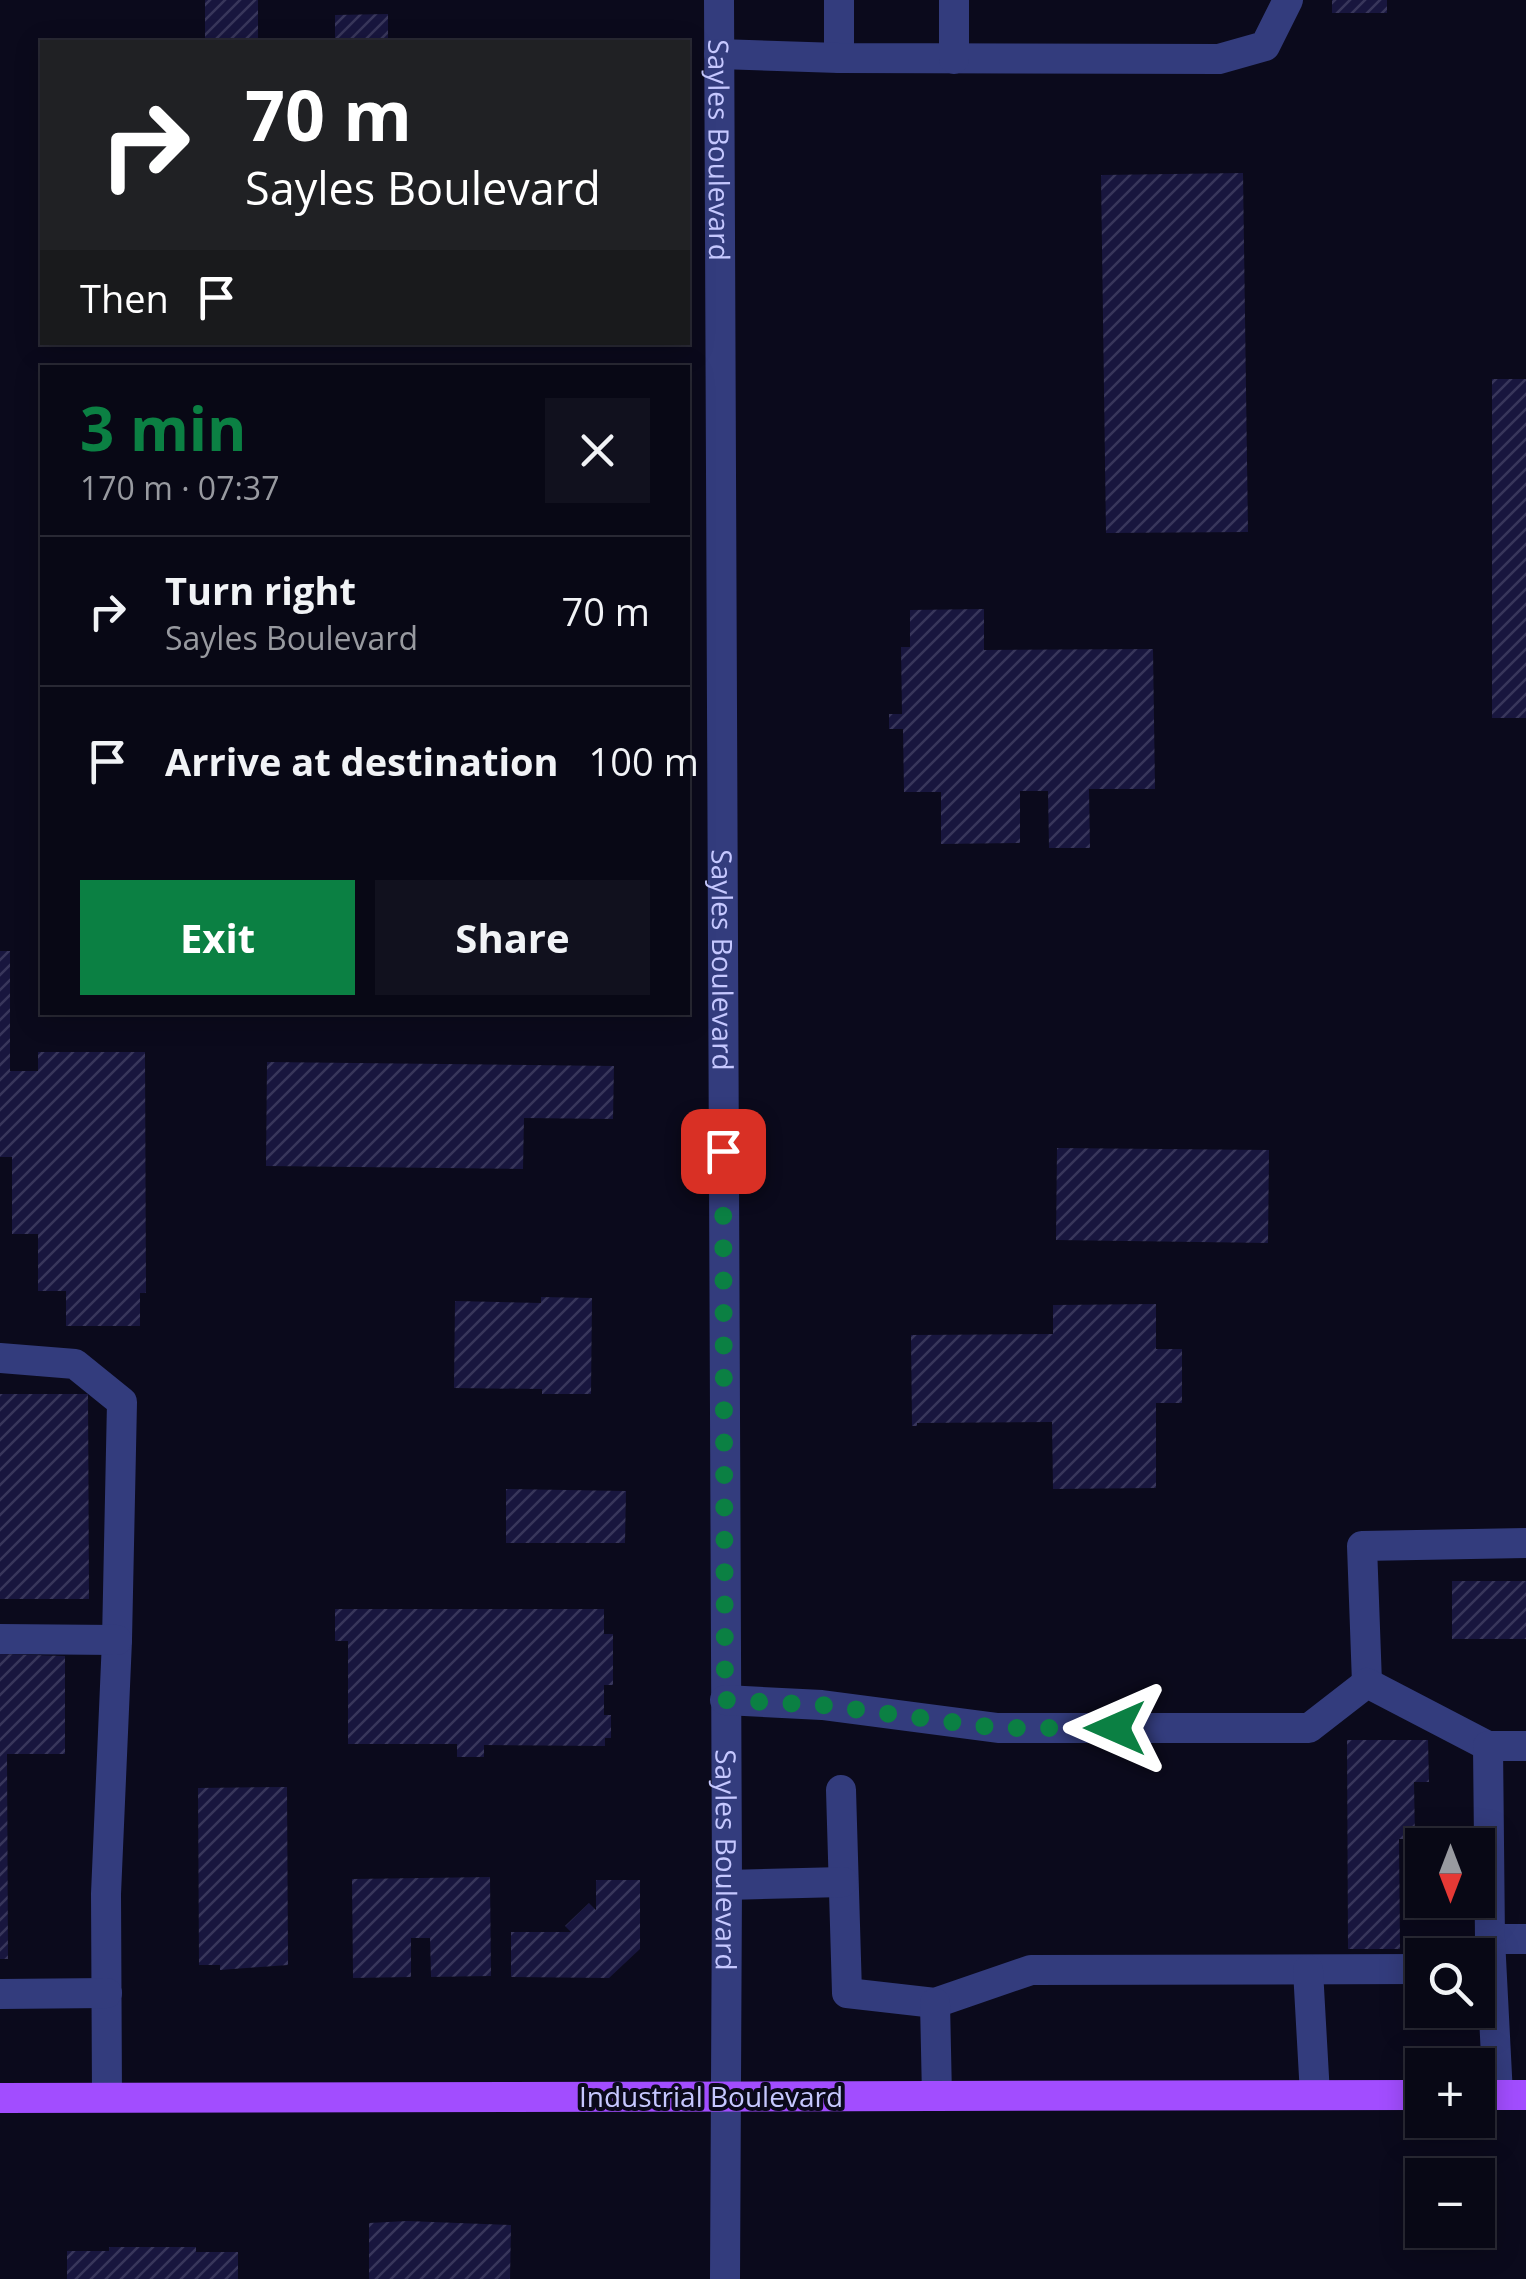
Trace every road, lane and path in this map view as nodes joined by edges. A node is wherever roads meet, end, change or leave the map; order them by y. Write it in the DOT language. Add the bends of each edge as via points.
graph roads {
  1 [pos="719,0"];
  2 [pos="839,0"];
  3 [pos="954,0"];
  4 [pos="1288,0"];
  5 [pos="719,54"];
  6 [pos="839,58"];
  7 [pos="954,59"];
  8 [pos="0,1358"];
  9 [pos="1526,1542"];
  10 [pos="0,1639"];
  11 [pos="118,1640"];
  12 [pos="1366,1683"];
  13 [pos="725,1700"];
  14 [pos="1488,1746"];
  15 [pos="1526,1746"];
  16 [pos="841,1790"];
  17 [pos="842,1882"];
  18 [pos="727,1886"];
  19 [pos="1487,1938"];
  20 [pos="1526,1939"];
  21 [pos="1495,1954"];
  22 [pos="1405,1968"];
  23 [pos="1308,1970"];
  24 [pos="107,1993"];
  25 [pos="0,1994"];
  26 [pos="935,2003"];
  27 [pos="1494,2028"];
  28 [pos="1315,2095"];
  29 [pos="1405,2095"];
  30 [pos="1500,2095"];
  31 [pos="726,2096"];
  32 [pos="937,2096"];
  33 [pos="107,2097"];
  34 [pos="0,2098"];
  35 [pos="725,2279"];
  1 -- 5 [label="street, Sayles Boulevard"];
  2 -- 6 [label="street"];
  3 -- 7 [label="street"];
  4 -- 7 [label="street" via="1266,46 1219,59"];
  5 -- 6 [label="street"];
  5 -- 13 [label="street, Sayles Boulevard"];
  6 -- 7 [label="street"];
  8 -- 11 [label="street" via="75,1364 122,1402"];
  9 -- 12 [label="street" via="1362,1546"];
  10 -- 11 [label="street"];
  11 -- 24 [label="street"];
  12 -- 13 [label="street" via="1309,1728 998,1728"];
  12 -- 14 [label="street"];
  13 -- 18 [label="street, Sayles Boulevard"];
  14 -- 15 [label="street"];
  14 -- 19 [label="street"];
  16 -- 17 [label="street"];
  17 -- 18 [label="street"];
  17 -- 26 [label="street" via="847,1993"];
  18 -- 31 [label="street, Sayles Boulevard"];
  20 -- 21 [label="street"];
  22 -- 23 [label="street"];
  23 -- 26 [label="street" via="1031,1970"];
  23 -- 28 [label="street"];
  24 -- 25 [label="street"];
  24 -- 33 [label="street"];
  26 -- 32 [label="street"];
  27 -- 30 [label="street"];
  28 -- 29 [label="main road, Industrial Boulevard"];
  28 -- 32 [label="main road, Industrial Boulevard"];
  31 -- 32 [label="main road, Industrial Boulevard"];
  31 -- 33 [label="main road, Industrial Boulevard"];
  31 -- 35 [label="street, Sayles Boulevard"];
  33 -- 34 [label="main road, Industrial Boulevard"];
}
